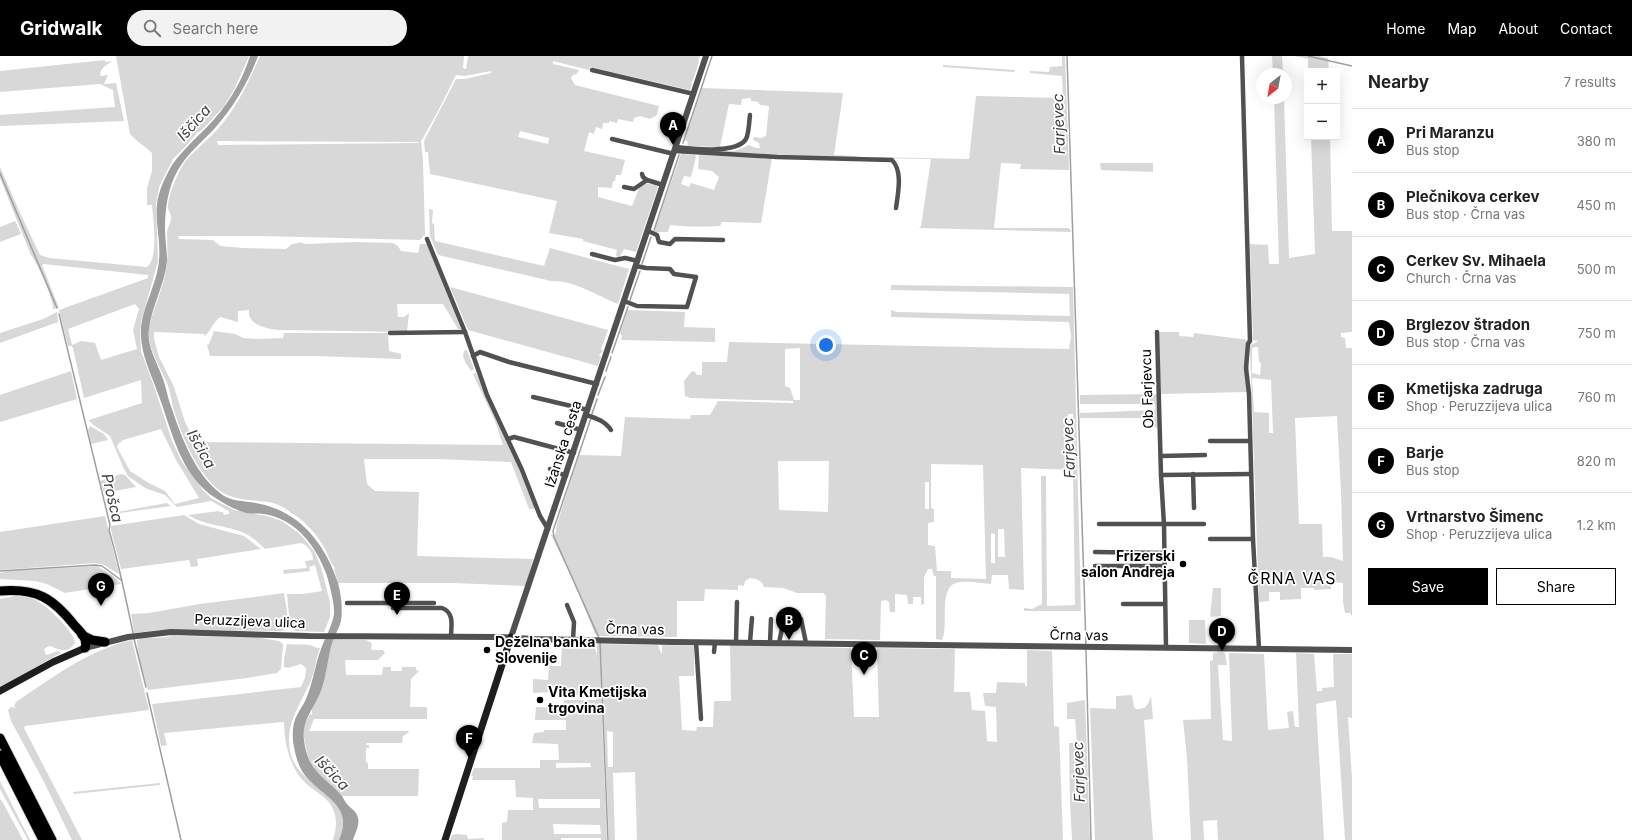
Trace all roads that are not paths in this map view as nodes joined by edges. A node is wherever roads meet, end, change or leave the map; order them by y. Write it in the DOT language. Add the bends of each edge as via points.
graph roads {
  1 [pos="706,56"];
  2 [pos="1242,56"];
  3 [pos="592,70"];
  4 [pos="694,94"];
  5 [pos="750,114"];
  6 [pos="612,139"];
  7 [pos="675,151"];
  8 [pos="642,174"];
  9 [pos="647,180"];
  10 [pos="663,185"];
  11 [pos="624,188"];
  12 [pos="896,208"];
  13 [pos="648,231"];
  14 [pos="427,239"];
  15 [pos="723,240"];
  16 [pos="592,254"];
  17 [pos="637,264"];
  18 [pos="624,301"];
  19 [pos="465,332"];
  20 [pos="1157,332"];
  21 [pos="390,333"];
  22 [pos="473,356"];
  23 [pos="596,384"];
  24 [pos="533,397"];
  25 [pos="587,412"];
  26 [pos="557,423"];
  27 [pos="581,430"];
  28 [pos="611,430"];
  29 [pos="508,439"];
  30 [pos="1210,441"];
  31 [pos="1250,441"];
  32 [pos="574,453"];
  33 [pos="1204,455"];
  34 [pos="1161,456"];
  35 [pos="550,469"];
  36 [pos="1193,474"];
  37 [pos="1251,474"];
  38 [pos="1161,475"];
  39 [pos="566,476"];
  40 [pos="1194,508"];
  41 [pos="1099,524"];
  42 [pos="1204,524"];
  43 [pos="1164,525"];
  44 [pos="548,529"];
  45 [pos="1210,539"];
  46 [pos="1253,540"];
  47 [pos="1095,552"];
  48 [pos="1164,553"];
  49 [pos="1095,566"];
  50 [pos="1164,566"];
  51 [pos="0,591"];
  52 [pos="0,597"];
  53 [pos="737,602"];
  54 [pos="347,603"];
  55 [pos="434,603"];
  56 [pos="1123,604"];
  57 [pos="1164,604"];
  58 [pos="567,605"];
  59 [pos="393,608"];
  60 [pos="752,618"];
  61 [pos="771,619"];
  62 [pos="82,635"];
  63 [pos="451,637"];
  64 [pos="511,637"];
  65 [pos="573,640"];
  66 [pos="105,642"];
  67 [pos="696,642"];
  68 [pos="715,642"];
  69 [pos="736,642"];
  70 [pos="750,642"];
  71 [pos="770,643"];
  72 [pos="780,643"];
  73 [pos="806,643"];
  74 [pos="85,648"];
  75 [pos="1166,648"];
  76 [pos="1259,649"];
  77 [pos="1352,650"];
  78 [pos="714,652"];
  79 [pos="0,691"];
  80 [pos="701,719"];
  81 [pos="0,738"];
  82 [pos="0,755"];
  83 [pos="43,840"];
  84 [pos="52,840"];
  85 [pos="445,840"];
  1 -- 4 [label="street, Ižanska cesta"];
  2 -- 31 [label="street" via="1250,341 1246,368"];
  3 -- 4 [label="street"];
  4 -- 7 [label="street, Ižanska cesta"];
  5 -- 7 [label="street" via="746,139 739,146"];
  6 -- 7 [label="street"];
  7 -- 10 [label="street, Ižanska cesta"];
  7 -- 12 [label="street" via="892,160 898,173 899,191"];
  8 -- 9 [label="street"];
  9 -- 10 [label="street"];
  9 -- 11 [label="street" via="634,190"];
  10 -- 13 [label="street, Ižanska cesta"];
  13 -- 15 [label="street" via="657,235 659,242 670,244 675,239"];
  13 -- 17 [label="street, Ižanska cesta"];
  14 -- 19 [label="street"];
  16 -- 17 [label="street" via="615,260 625,258"];
  17 -- 18 [label="street, Ižanska cesta"];
  17 -- 18 [label="street" via="646,268 670,269 674,274 696,277 687,307 637,306"];
  18 -- 23 [label="street, Ižanska cesta"];
  19 -- 21 [label="street"];
  19 -- 22 [label="street"];
  20 -- 34 [label="street, Ob Farjevcu"];
  22 -- 23 [label="street" via="480,352"];
  22 -- 29 [label="street"];
  23 -- 25 [label="street, Ižanska cesta"];
  24 -- 25 [label="street"];
  25 -- 27 [label="street, Ižanska cesta"];
  25 -- 28 [label="street"];
  26 -- 27 [label="street"];
  27 -- 32 [label="street, Ižanska cesta"];
  29 -- 32 [label="street" via="514,436"];
  29 -- 44 [label="street" via="540,516"];
  30 -- 31 [label="street"];
  31 -- 37 [label="street"];
  32 -- 39 [label="street, Ižanska cesta"];
  33 -- 34 [label="street"];
  34 -- 38 [label="street, Ob Farjevcu"];
  35 -- 39 [label="street"];
  36 -- 37 [label="street"];
  36 -- 38 [label="street"];
  36 -- 40 [label="street"];
  37 -- 46 [label="street"];
  38 -- 43 [label="street"];
  39 -- 44 [label="street, Ižanska cesta"];
  41 -- 43 [label="street"];
  42 -- 43 [label="street"];
  43 -- 48 [label="street"];
  44 -- 64 [label="street, Ižanska cesta"];
  45 -- 46 [label="street"];
  46 -- 76 [label="street"];
  47 -- 48 [label="street"];
  48 -- 50 [label="street"];
  49 -- 50 [label="street"];
  50 -- 57 [label="street"];
  51 -- 62 [label="highway" via="23,590 47,599 65,613"];
  52 -- 74 [label="highway" via="23,594 46,602 63,617"];
  53 -- 69 [label="street"];
  54 -- 55 [label="street"];
  56 -- 57 [label="street"];
  57 -- 75 [label="street"];
  58 -- 65 [label="street" via="574,622"];
  59 -- 63 [label="street" via="447,610 451,616"];
  60 -- 70 [label="street"];
  61 -- 71 [label="street"];
  62 -- 66 [label="highway"];
  62 -- 74 [label="highway" via="86,642"];
  63 -- 64 [label="street, Peruzzijeva ulica"];
  63 -- 66 [label="street, Peruzzijeva ulica" via="171,632"];
  64 -- 65 [label="street, Črna vas"];
  64 -- 85 [label="main road, Ižanska cesta"];
  65 -- 67 [label="street, Črna vas"];
  66 -- 74 [label="street, Peruzzijeva ulica"];
  67 -- 68 [label="street, Črna vas"];
  67 -- 80 [label="street"];
  68 -- 69 [label="street, Črna vas"];
  68 -- 78 [label="street"];
  69 -- 70 [label="street, Črna vas"];
  70 -- 71 [label="street, Črna vas"];
  71 -- 72 [label="street, Črna vas"];
  72 -- 73 [label="street, Črna vas"];
  72 -- 73 [label="street" via="784,619 801,619"];
  73 -- 75 [label="street, Črna vas"];
  74 -- 79 [label="main road, Peruzzijeva ulica"];
  75 -- 76 [label="street, Črna vas"];
  76 -- 77 [label="street, Črna vas"];
  81 -- 84 [label="highway"];
  82 -- 83 [label="highway"];
}
